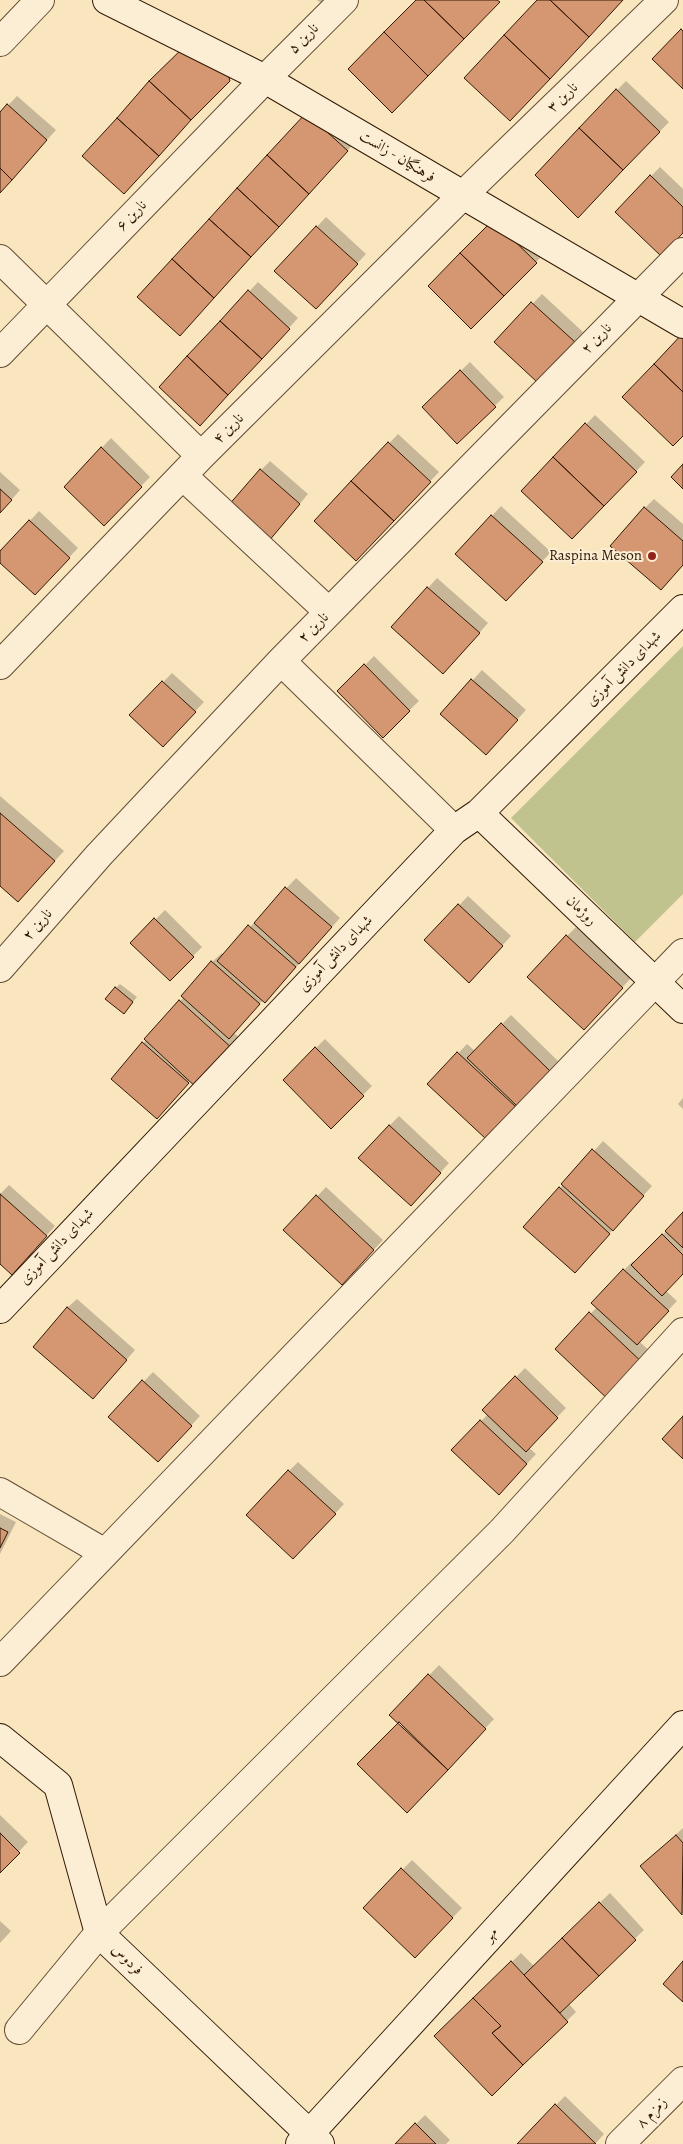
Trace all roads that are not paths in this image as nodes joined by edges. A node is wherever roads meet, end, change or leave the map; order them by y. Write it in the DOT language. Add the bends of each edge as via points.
graph roads {
  1 [pos="40,0"];
  2 [pos="107,0"];
  3 [pos="344,0"];
  4 [pos="664,0"];
  5 [pos="0,42"];
  6 [pos="265,79"];
  7 [pos="462,196"];
  8 [pos="683,252"];
  9 [pos="0,259"];
  10 [pos="638,297"];
  11 [pos="47,304"];
  12 [pos="683,324"];
  13 [pos="0,353"];
  14 [pos="201,456"];
  15 [pos="183,476"];
  16 [pos="683,609"];
  17 [pos="330,612"];
  18 [pos="281,661"];
  19 [pos="0,665"];
  20 [pos="480,813"];
  21 [pos="454,830"];
  22 [pos="683,953"];
  23 [pos="0,968"];
  24 [pos="655,982"];
  25 [pos="683,1009"];
  26 [pos="0,1309"];
  27 [pos="683,1332"];
  28 [pos="0,1492"];
  29 [pos="105,1553"];
  30 [pos="0,1662"];
  31 [pos="683,1725"];
  32 [pos="0,1738"];
  33 [pos="99,1933"];
  34 [pos="19,2030"];
  35 [pos="683,2081"];
  36 [pos="636,2139"];
  37 [pos="309,2141"];
  1 -- 5 [label="street"];
  2 -- 6 [label="street, فرهنگیان - زانست"];
  3 -- 6 [label="street, نارین ۵"];
  4 -- 7 [label="street, نارین ۳"];
  6 -- 7 [label="street, فرهنگیان - زانست"];
  6 -- 11 [label="street, نارین ۶"];
  7 -- 10 [label="street, فرهنگیان - زانست"];
  7 -- 14 [label="street, نارین ۴"];
  8 -- 10 [label="street, نارین ۲"];
  9 -- 11 [label="street"];
  10 -- 12 [label="street, فرهنگیان - زانست"];
  10 -- 17 [label="street, نارین ۲"];
  11 -- 13 [label="street, نارین ۶"];
  11 -- 14 [label="street"];
  14 -- 15 [label="street, نارین ۴"];
  15 -- 17 [label="street"];
  15 -- 19 [label="street, نارین ۴"];
  16 -- 20 [label="street, شهدای دانش آموزی"];
  17 -- 18 [label="street, نارین ۲"];
  18 -- 21 [label="street"];
  18 -- 23 [label="street, نارین ۲" via="99,855"];
  20 -- 21 [label="street, شهدای دانش آموزی"];
  20 -- 24 [label="street, روژمان"];
  21 -- 26 [label="street, شهدای دانش آموزی"];
  22 -- 24 [label="street"];
  24 -- 25 [label="street, روژمان"];
  24 -- 29 [label="street"];
  27 -- 33 [label="street" via="502,1532"];
  28 -- 29 [label="street"];
  29 -- 30 [label="street"];
  31 -- 37 [label="street, مهر"];
  32 -- 33 [label="street, فردوس" via="58,1785"];
  33 -- 34 [label="street"];
  33 -- 37 [label="street, فردوس"];
  35 -- 36 [label="street, زمزم ۸"];
}
